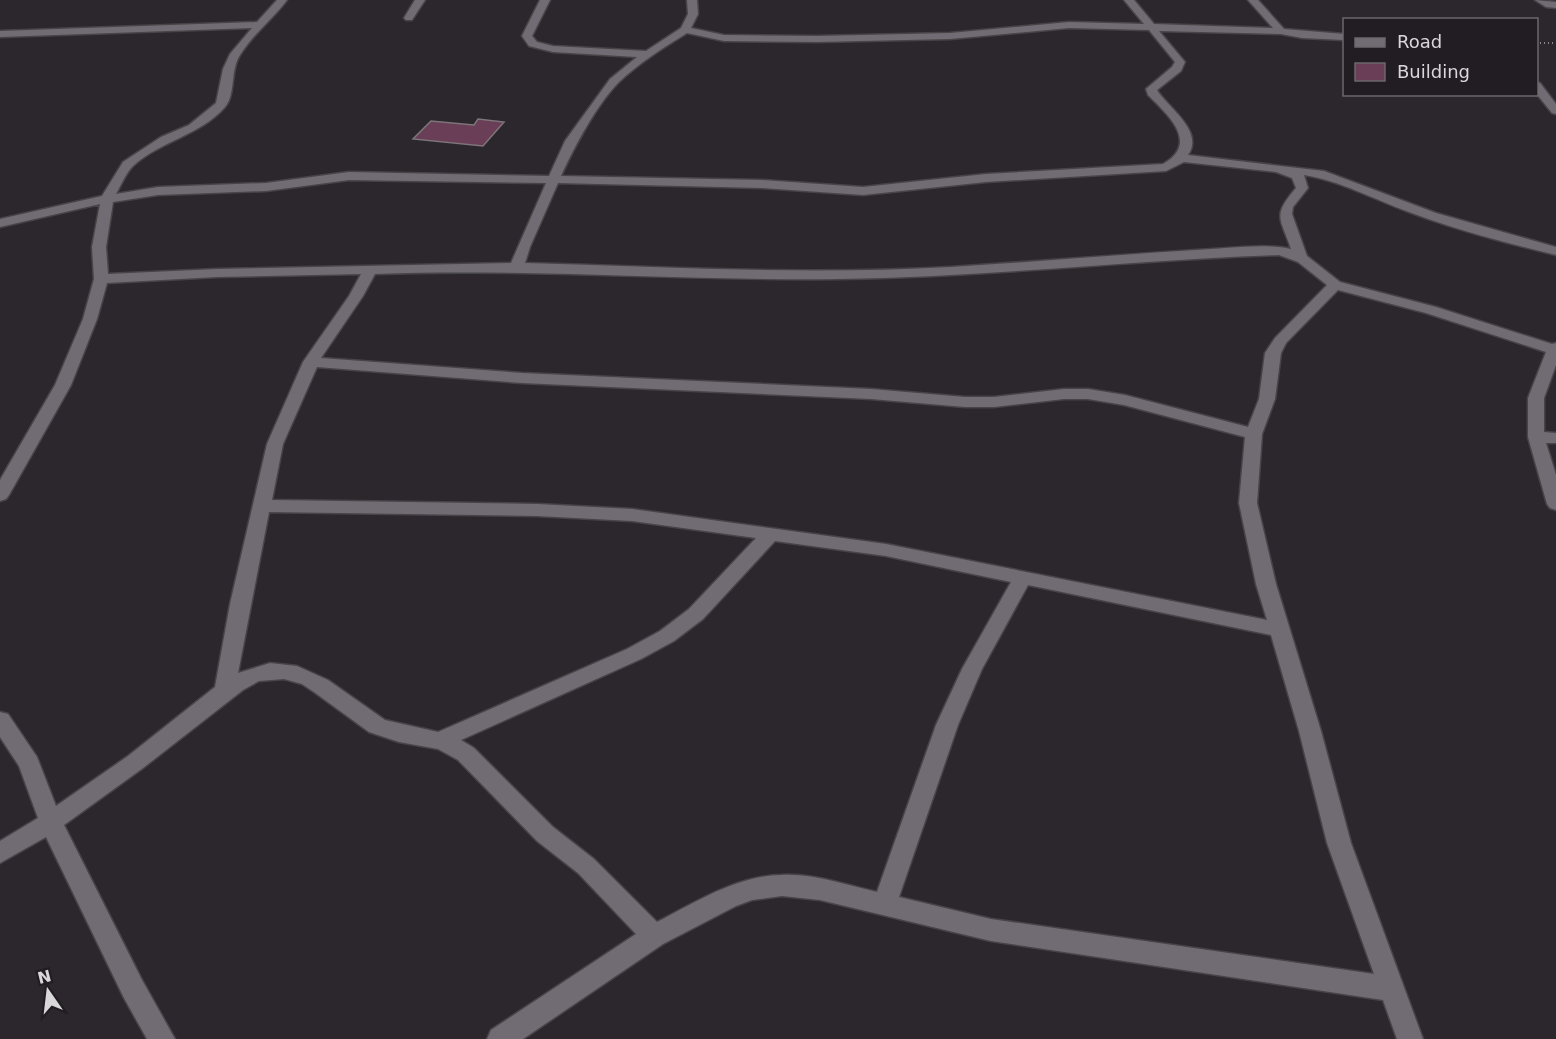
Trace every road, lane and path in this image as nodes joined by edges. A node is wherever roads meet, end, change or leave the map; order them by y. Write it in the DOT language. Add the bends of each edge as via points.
graph roads {
  1 [pos="282,0"];
  2 [pos="420,0"];
  3 [pos="545,0"];
  4 [pos="692,0"];
  5 [pos="1129,0"];
  6 [pos="1253,0"];
  7 [pos="1540,0"];
  8 [pos="1556,5"];
  9 [pos="409,18"];
  10 [pos="262,25"];
  11 [pos="1150,26"];
  12 [pos="685,30"];
  13 [pos="1281,31"];
  14 [pos="0,34"];
  15 [pos="1343,37"];
  16 [pos="1538,43"];
  17 [pos="1556,43"];
  18 [pos="647,54"];
  19 [pos="1538,88"];
  20 [pos="1556,111"];
  21 [pos="1182,158"];
  22 [pos="1288,171"];
  23 [pos="553,181"];
  24 [pos="107,199"];
  25 [pos="0,223"];
  26 [pos="1556,250"];
  27 [pos="1301,259"];
  28 [pos="517,267"];
  29 [pos="370,270"];
  30 [pos="101,279"];
  31 [pos="1335,285"];
  32 [pos="1555,349"];
  33 [pos="311,362"];
  34 [pos="1254,434"];
  35 [pos="1536,437"];
  36 [pos="1556,438"];
  37 [pos="0,495"];
  38 [pos="1556,504"];
  39 [pos="262,507"];
  40 [pos="771,534"];
  41 [pos="1023,578"];
  42 [pos="1280,630"];
  43 [pos="225,691"];
  44 [pos="0,720"];
  45 [pos="442,739"];
  46 [pos="51,823"];
  47 [pos="0,853"];
  48 [pos="884,905"];
  49 [pos="654,936"];
  50 [pos="1391,989"];
  51 [pos="162,1039"];
  52 [pos="500,1039"];
  53 [pos="1410,1039"];
  1 -- 10 [label="street"];
  2 -- 9 [label="street"];
  3 -- 18 [label="street" via="527,36 533,44 553,49"];
  4 -- 12 [label="street" via="693,14"];
  5 -- 11 [label="street"];
  6 -- 13 [label="street"];
  7 -- 8 [label="street"];
  10 -- 14 [label="street"];
  10 -- 24 [label="street" via="235,54 221,105 194,127 165,139 127,165"];
  11 -- 12 [label="street" via="1069,25 987,34 817,39 724,38"];
  11 -- 13 [label="street"];
  11 -- 21 [label="street" via="1180,62 1177,69 1151,89 1185,131 1187,147"];
  12 -- 18 [label="street"];
  13 -- 15 [label="street"];
  16 -- 17 [label="path"];
  18 -- 23 [label="street" via="614,81 571,141"];
  19 -- 20 [label="street"];
  21 -- 22 [label="street"];
  21 -- 23 [label="street" via="1166,167 986,178 863,191 732,183"];
  22 -- 26 [label="street" via="1313,171 1488,234"];
  22 -- 27 [label="street" via="1302,181 1302,188 1287,206 1286,214"];
  23 -- 24 [label="street" via="349,176 266,187 158,191"];
  23 -- 28 [label="street"];
  24 -- 25 [label="street"];
  24 -- 30 [label="street" via="99,247"];
  27 -- 28 [label="street" via="1282,251 1220,252 840,275"];
  27 -- 31 [label="street"];
  28 -- 29 [label="street"];
  29 -- 30 [label="street"];
  29 -- 33 [label="street"];
  30 -- 37 [label="street" via="90,319 63,385"];
  31 -- 32 [label="street"];
  31 -- 34 [label="street" via="1276,347 1267,399"];
  32 -- 35 [label="street" via="1536,398"];
  33 -- 34 [label="street" via="522,378 965,402 1088,394"];
  33 -- 39 [label="street" via="275,444"];
  34 -- 42 [label="street" via="1248,503"];
  35 -- 36 [label="street"];
  35 -- 38 [label="street"];
  39 -- 40 [label="street" via="608,513"];
  39 -- 43 [label="street"];
  40 -- 41 [label="street" via="886,550"];
  40 -- 45 [label="street" via="696,614 667,636"];
  41 -- 42 [label="street"];
  41 -- 48 [label="street" via="972,669 947,725"];
  42 -- 50 [label="street" via="1339,843"];
  43 -- 45 [label="street" via="257,673 285,671 335,694 377,726"];
  43 -- 46 [label="street"];
  44 -- 46 [label="street" via="29,763"];
  45 -- 49 [label="street" via="466,754 544,834 586,866"];
  46 -- 47 [label="street"];
  46 -- 51 [label="street"];
  48 -- 49 [label="street" via="820,889 766,886 727,898"];
  48 -- 50 [label="street" via="991,930"];
  49 -- 52 [label="street"];
  50 -- 53 [label="street"];
}
